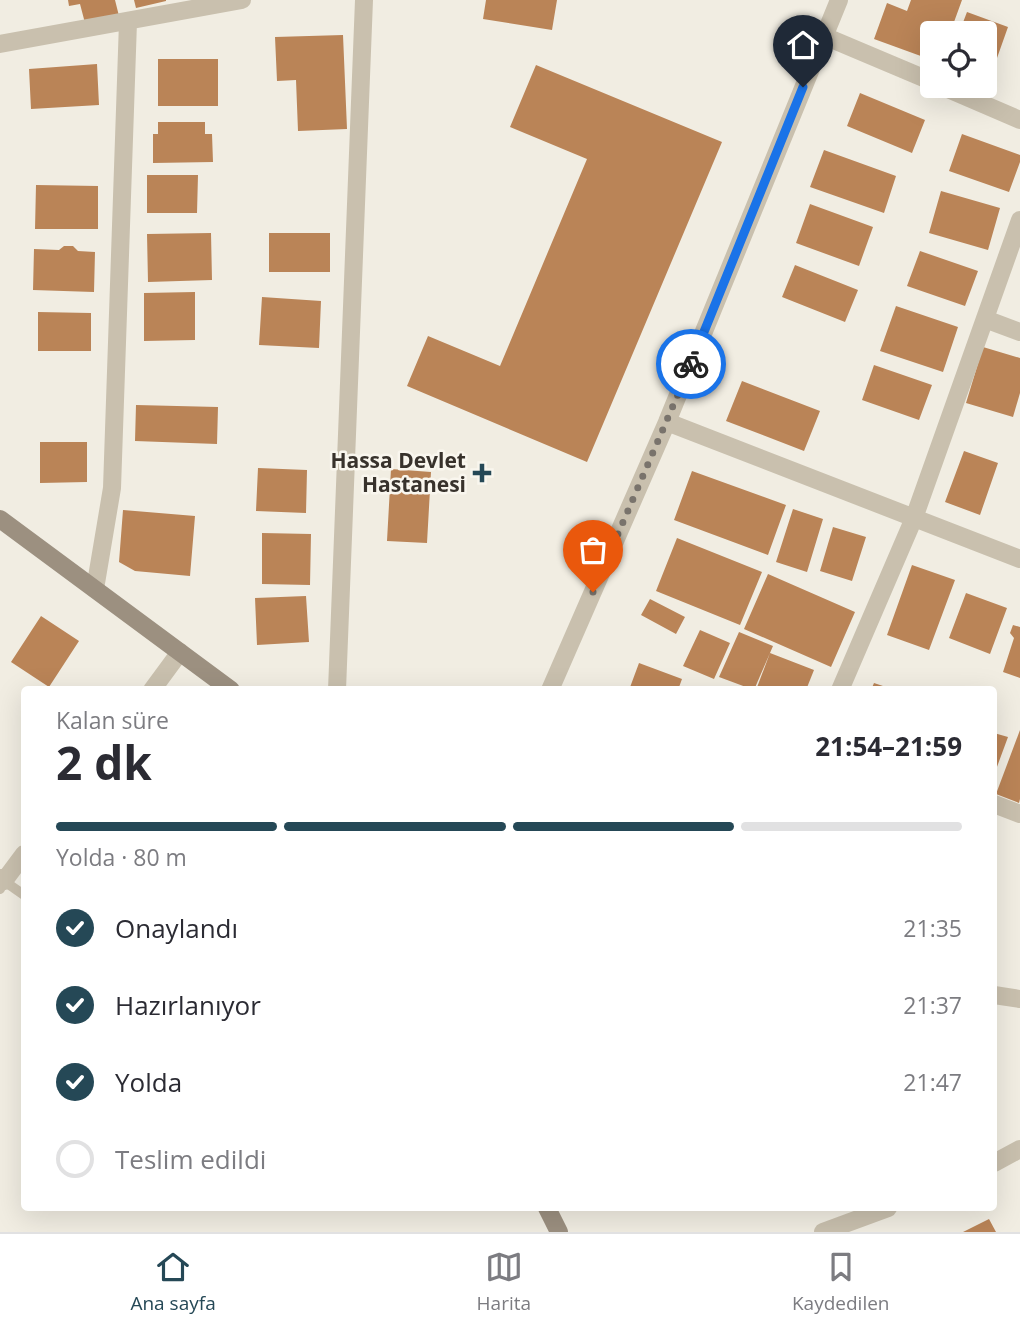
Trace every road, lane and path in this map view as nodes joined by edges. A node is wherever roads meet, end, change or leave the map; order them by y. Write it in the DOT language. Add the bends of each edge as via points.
graph roads {
  1 [pos="242,0"];
  2 [pos="364,0"];
  3 [pos="839,0"];
  4 [pos="128,22"];
  5 [pos="824,36"];
  6 [pos="0,44"];
  7 [pos="920,77"];
  8 [pos="969,98"];
  9 [pos="1020,120"];
  10 [pos="1020,220"];
  11 [pos="985,319"];
  12 [pos="1020,332"];
  13 [pos="667,422"];
  14 [pos="914,518"];
  15 [pos="0,519"];
  16 [pos="1020,559"];
  17 [pos="95,589"];
  18 [pos="180,652"];
  19 [pos="155,686"];
  20 [pos="226,686"];
  21 [pos="337,686"];
  22 [pos="552,686"];
  23 [pos="842,686"];
  24 [pos="997,805"];
  25 [pos="1020,814"];
  26 [pos="21,858"];
  27 [pos="1,883"];
  28 [pos="21,893"];
  29 [pos="997,995"];
  30 [pos="1020,999"];
  31 [pos="1020,1149"];
  32 [pos="997,1161"];
  33 [pos="548,1211"];
  34 [pos="880,1211"];
  35 [pos="559,1232"];
  36 [pos="823,1232"];
  1 -- 4 [label="street"];
  2 -- 21 [label="street"];
  3 -- 5 [label="street"];
  4 -- 6 [label="street"];
  4 -- 17 [label="street" via="112,488"];
  5 -- 7 [label="street"];
  5 -- 13 [label="street"];
  8 -- 9 [label="street"];
  10 -- 11 [label="street"];
  11 -- 12 [label="street"];
  11 -- 14 [label="street"];
  13 -- 14 [label="street"];
  13 -- 22 [label="street"];
  14 -- 16 [label="street"];
  14 -- 23 [label="street"];
  15 -- 17 [label="street"];
  17 -- 18 [label="street"];
  18 -- 19 [label="street"];
  18 -- 20 [label="street"];
  24 -- 25 [label="street"];
  26 -- 27 [label="street"];
  27 -- 28 [label="lane"];
  29 -- 30 [label="street"];
  31 -- 32 [label="street"];
  33 -- 35 [label="street"];
  34 -- 36 [label="street"];
}
